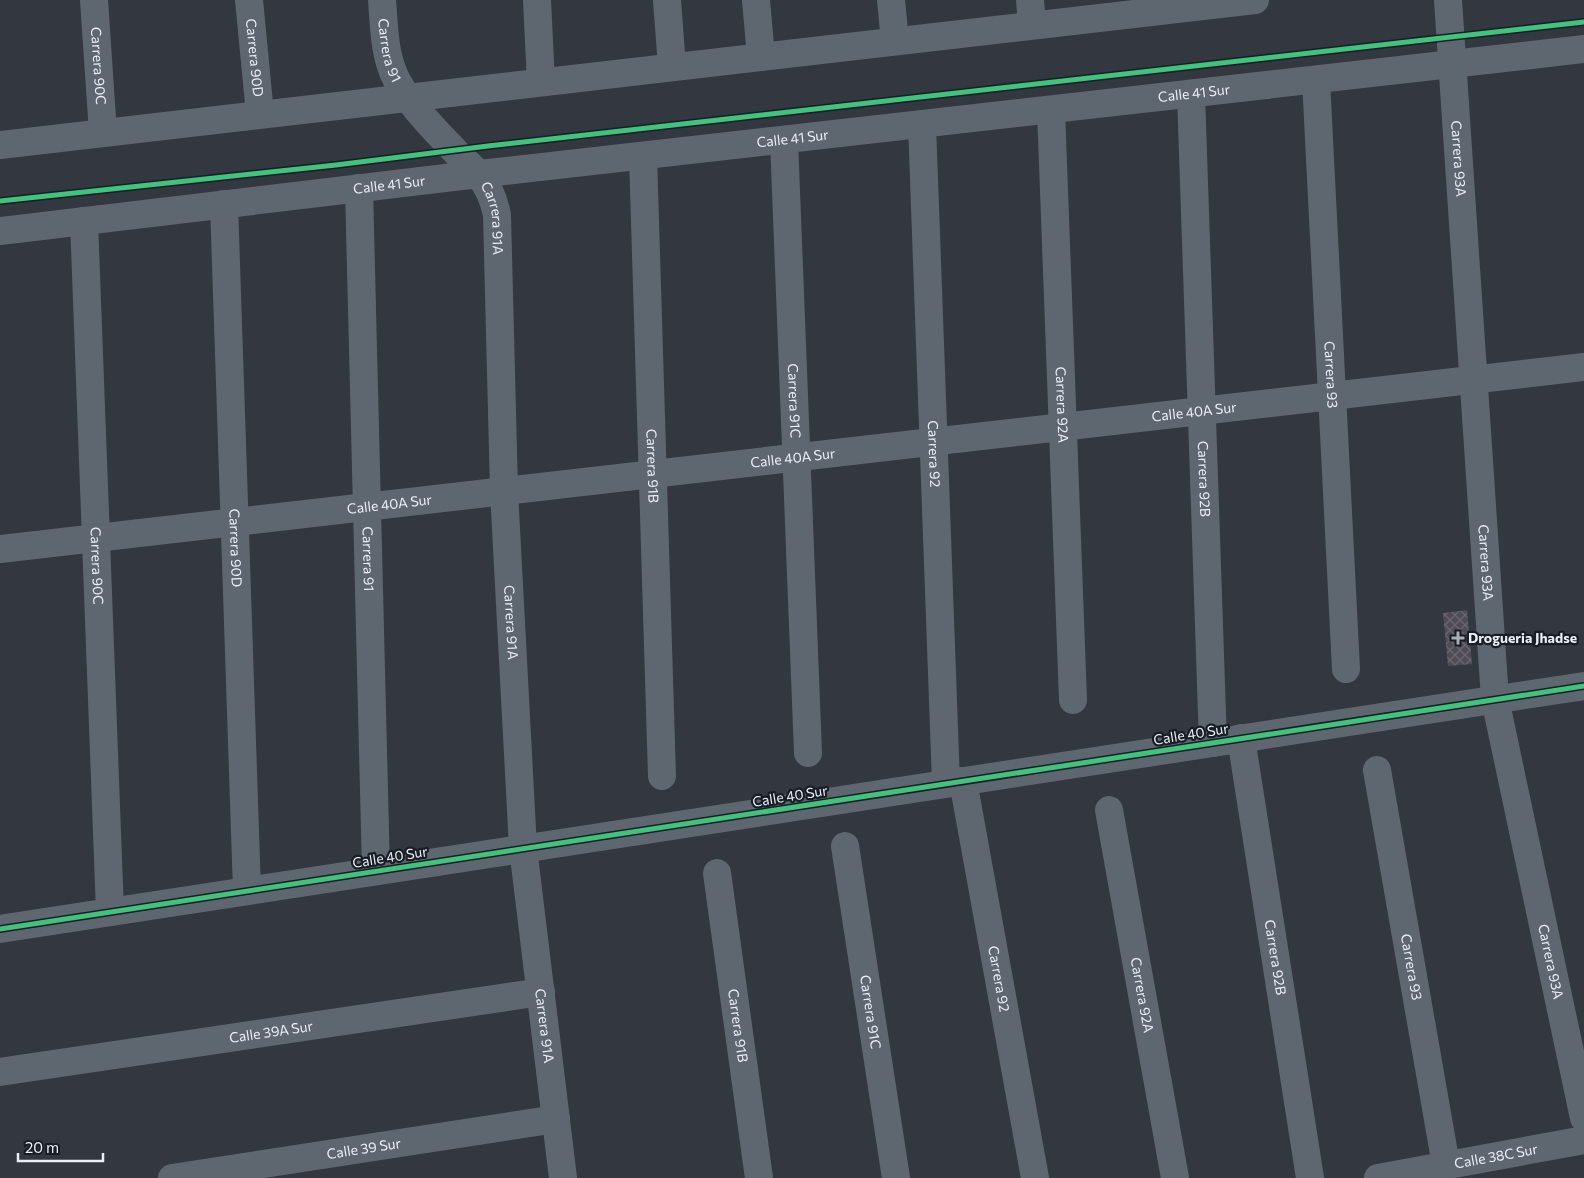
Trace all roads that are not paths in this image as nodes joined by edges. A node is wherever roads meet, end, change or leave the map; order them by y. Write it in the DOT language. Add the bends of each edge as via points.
graph roads {
  1 [pos="94,0"];
  2 [pos="249,0"];
  3 [pos="382,0"];
  4 [pos="537,0"];
  5 [pos="668,0"];
  6 [pos="756,0"];
  7 [pos="892,0"];
  8 [pos="1255,0"];
  9 [pos="1448,0"];
  10 [pos="1167,5"];
  11 [pos="1031,13"];
  12 [pos="895,41"];
  13 [pos="1584,49"];
  14 [pos="761,57"];
  15 [pos="1452,64"];
  16 [pos="672,67"];
  17 [pos="1316,80"];
  18 [pos="541,82"];
  19 [pos="1192,94"];
  20 [pos="408,97"];
  21 [pos="1051,110"];
  22 [pos="260,114"];
  23 [pos="922,124"];
  24 [pos="103,133"];
  25 [pos="784,140"];
  26 [pos="0,144"];
  27 [pos="643,156"];
  28 [pos="479,174"];
  29 [pos="360,188"];
  30 [pos="224,204"];
  31 [pos="84,221"];
  32 [pos="0,231"];
  33 [pos="1584,366"];
  34 [pos="1474,379"];
  35 [pos="1332,396"];
  36 [pos="1202,410"];
  37 [pos="1063,426"];
  38 [pos="933,441"];
  39 [pos="796,457"];
  40 [pos="652,474"];
  41 [pos="504,491"];
  42 [pos="367,506"];
  43 [pos="234,522"];
  44 [pos="96,538"];
  45 [pos="0,549"];
  46 [pos="1346,670"];
  47 [pos="1584,686"];
  48 [pos="1496,699"];
  49 [pos="1073,700"];
  50 [pos="1241,738"];
  51 [pos="1213,742"];
  52 [pos="808,753"];
  53 [pos="1377,770"];
  54 [pos="662,776"];
  55 [pos="955,782"];
  56 [pos="1109,810"];
  57 [pos="845,846"];
  58 [pos="523,848"];
  59 [pos="376,871"];
  60 [pos="717,872"];
  61 [pos="247,891"];
  62 [pos="110,912"];
  63 [pos="0,929"];
  64 [pos="541,992"];
  65 [pos="0,1072"];
  66 [pos="1584,1118"];
  67 [pos="556,1119"];
  68 [pos="1584,1140"];
  69 [pos="1446,1165"];
  70 [pos="172,1178"];
  71 [pos="563,1178"];
  72 [pos="759,1178"];
  73 [pos="896,1178"];
  74 [pos="1035,1178"];
  75 [pos="1175,1178"];
  76 [pos="1310,1178"];
  77 [pos="1378,1178"];
  1 -- 24 [label="street, Carrera 90C"];
  2 -- 22 [label="street, Carrera 90D"];
  3 -- 20 [label="street, Carrera 91" via="392,71"];
  4 -- 18 [label="street"];
  5 -- 16 [label="street"];
  6 -- 14 [label="street"];
  7 -- 12 [label="street"];
  8 -- 10 [label="street"];
  9 -- 15 [label="street, Carrera 93A"];
  10 -- 11 [label="street"];
  11 -- 12 [label="street"];
  12 -- 14 [label="street"];
  13 -- 15 [label="street, Calle 41 Sur"];
  14 -- 16 [label="street"];
  15 -- 17 [label="street, Calle 41 Sur"];
  15 -- 34 [label="street, Carrera 93A"];
  16 -- 18 [label="street"];
  17 -- 19 [label="street, Calle 41 Sur"];
  17 -- 35 [label="street, Carrera 93"];
  18 -- 20 [label="street"];
  19 -- 21 [label="street, Calle 41 Sur"];
  19 -- 36 [label="street, Carrera 92B"];
  20 -- 22 [label="street"];
  20 -- 28 [label="street, Carrera 91A"];
  21 -- 23 [label="street, Calle 41 Sur"];
  21 -- 37 [label="street, Carrera 92A"];
  22 -- 24 [label="street"];
  23 -- 25 [label="street, Calle 41 Sur"];
  23 -- 38 [label="street, Carrera 92"];
  24 -- 26 [label="street"];
  25 -- 27 [label="street, Calle 41 Sur"];
  25 -- 39 [label="street, Carrera 91C"];
  27 -- 28 [label="street, Calle 41 Sur"];
  27 -- 40 [label="street, Carrera 91B"];
  28 -- 29 [label="street, Calle 41 Sur"];
  28 -- 41 [label="street, Carrera 91A" via="493,199 497,215"];
  29 -- 30 [label="street, Calle 41 Sur"];
  29 -- 42 [label="street, Carrera 91"];
  30 -- 31 [label="street, Calle 41 Sur"];
  30 -- 43 [label="street, Carrera 90D"];
  31 -- 32 [label="street, Calle 41 Sur"];
  31 -- 44 [label="street, Carrera 90C"];
  33 -- 34 [label="street, Calle 40A Sur"];
  34 -- 35 [label="street, Calle 40A Sur"];
  34 -- 48 [label="street, Carrera 93A"];
  35 -- 36 [label="street, Calle 40A Sur"];
  35 -- 46 [label="street, Carrera 93"];
  36 -- 37 [label="street, Calle 40A Sur"];
  36 -- 51 [label="street, Carrera 92B"];
  37 -- 38 [label="street, Calle 40A Sur"];
  37 -- 49 [label="street, Carrera 92A"];
  38 -- 39 [label="street, Calle 40A Sur"];
  38 -- 55 [label="street, Carrera 92"];
  39 -- 40 [label="street, Calle 40A Sur"];
  39 -- 52 [label="street, Carrera 91C"];
  40 -- 41 [label="street, Calle 40A Sur"];
  40 -- 54 [label="street, Carrera 91B"];
  41 -- 42 [label="street, Calle 40A Sur"];
  41 -- 58 [label="street, Carrera 91A"];
  42 -- 43 [label="street, Calle 40A Sur"];
  42 -- 59 [label="street, Carrera 91"];
  43 -- 44 [label="street, Calle 40A Sur"];
  43 -- 61 [label="street, Carrera 90D"];
  44 -- 45 [label="street, Calle 40A Sur"];
  44 -- 62 [label="street, Carrera 90C"];
  47 -- 48 [label="street, Calle 40 Sur"];
  48 -- 50 [label="street, Calle 40 Sur"];
  48 -- 66 [label="street, Carrera 93A"];
  50 -- 51 [label="street, Calle 40 Sur"];
  50 -- 76 [label="street, Carrera 92B"];
  51 -- 55 [label="street, Calle 40 Sur"];
  53 -- 69 [label="street, Carrera 93"];
  55 -- 58 [label="street, Calle 40 Sur"];
  55 -- 74 [label="street, Carrera 92"];
  56 -- 75 [label="street, Carrera 92A"];
  57 -- 73 [label="street, Carrera 91C"];
  58 -- 59 [label="street, Calle 40 Sur"];
  58 -- 64 [label="street, Carrera 91A"];
  59 -- 61 [label="street, Calle 40 Sur"];
  60 -- 72 [label="street, Carrera 91B"];
  61 -- 62 [label="street, Calle 40 Sur"];
  62 -- 63 [label="street, Calle 40 Sur"];
  64 -- 65 [label="street, Calle 39A Sur"];
  64 -- 67 [label="street, Carrera 91A"];
  67 -- 70 [label="street, Calle 39 Sur"];
  67 -- 71 [label="street, Carrera 91A"];
  68 -- 69 [label="street, Calle 38C Sur"];
  69 -- 77 [label="street, Calle 38C Sur"];
}
